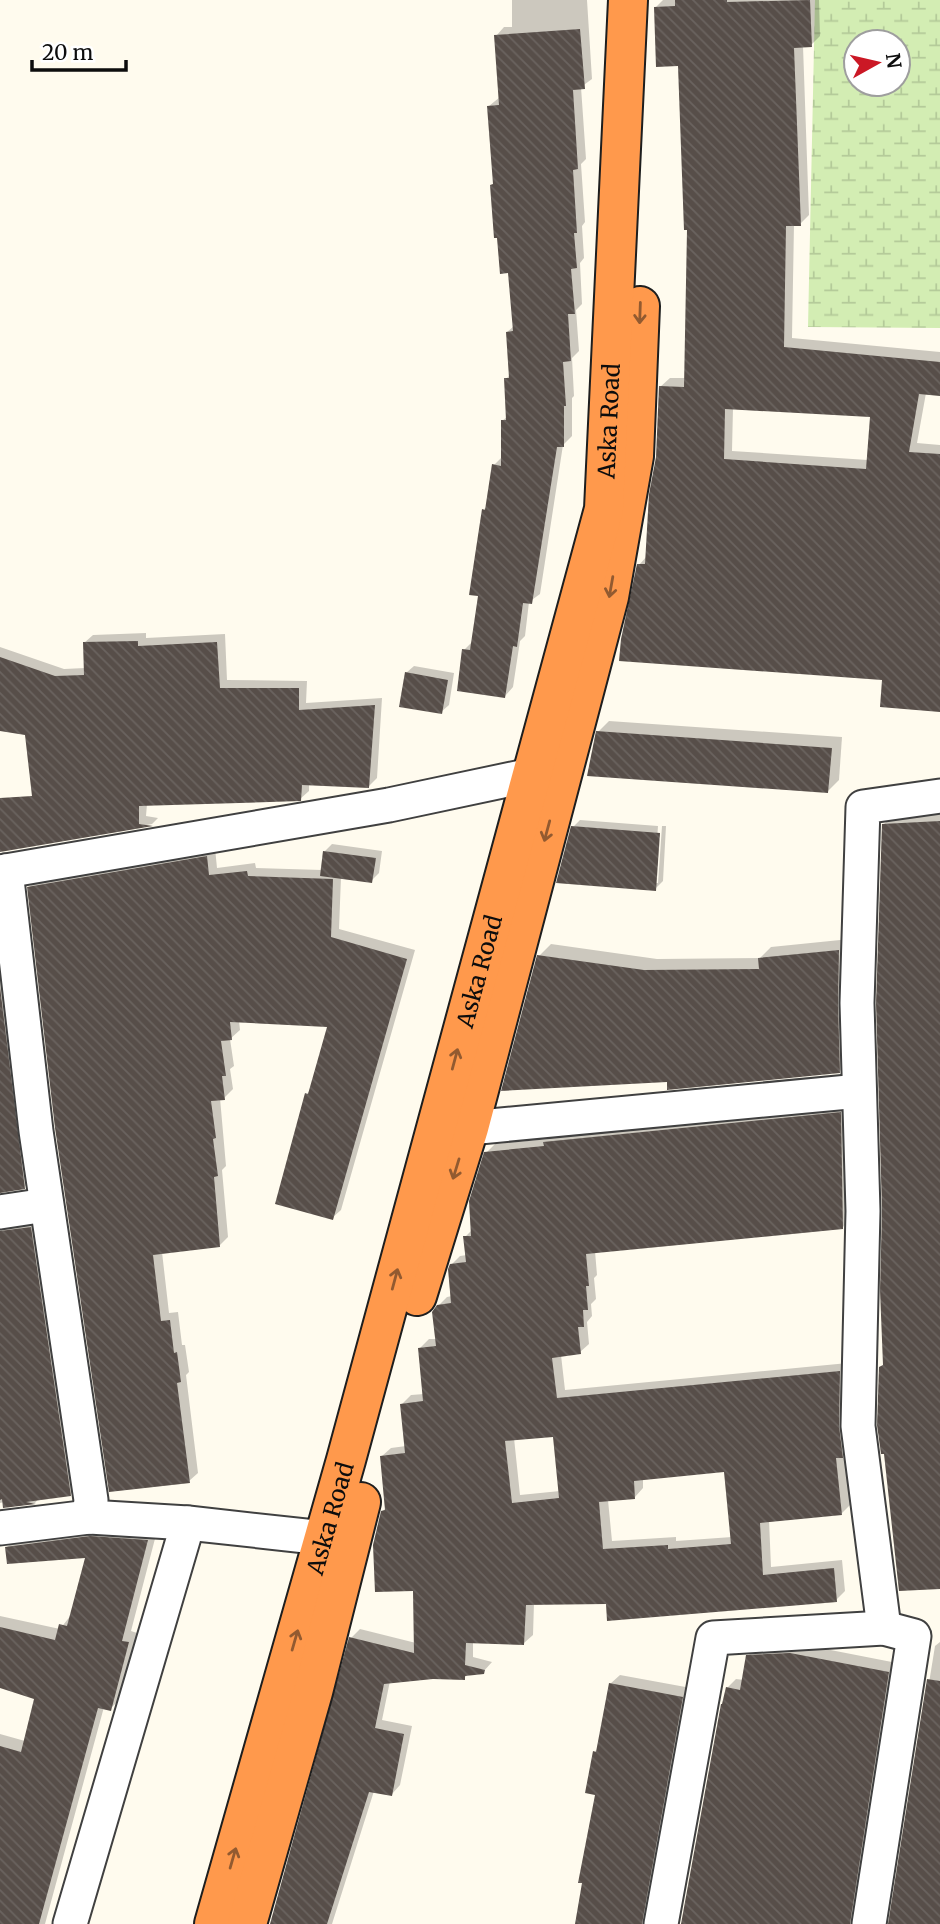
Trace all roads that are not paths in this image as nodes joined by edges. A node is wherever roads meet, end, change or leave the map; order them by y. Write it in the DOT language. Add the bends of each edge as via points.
graph roads {
  1 [pos="628,0"];
  2 [pos="652,0"];
  3 [pos="547,775"];
  4 [pos="940,796"];
  5 [pos="3,872"];
  6 [pos="859,1091"];
  7 [pos="469,1128"];
  8 [pos="46,1205"];
  9 [pos="0,1212"];
  10 [pos="89,1517"];
  11 [pos="188,1523"];
  12 [pos="0,1528"];
  13 [pos="324,1538"];
  14 [pos="884,1628"];
  15 [pos="70,1924"];
  16 [pos="214,1924"];
  17 [pos="247,1924"];
  18 [pos="661,1924"];
  19 [pos="869,1924"];
  1 -- 3 [label="highway, Aska Road" via="604,509"];
  2 -- 3 [label="highway, one-way" via="634,456 609,597"];
  3 -- 5 [label="street"];
  3 -- 7 [label="highway, one-way"];
  13 -- 3 [label="highway, Aska Road, one-way"];
  4 -- 6 [label="street" via="863,807"];
  5 -- 8 [label="street"];
  6 -- 7 [label="street"];
  6 -- 14 [label="street" via="863,1211 858,1426"];
  7 -- 17 [label="highway, one-way" via="398,1357 313,1692"];
  8 -- 9 [label="street"];
  8 -- 10 [label="street" via="91,1500"];
  10 -- 11 [label="street"];
  10 -- 12 [label="street"];
  11 -- 13 [label="street"];
  11 -- 15 [label="street"];
  16 -- 13 [label="highway, Aska Road, one-way"];
  14 -- 18 [label="street" via="713,1638"];
  14 -- 19 [label="street" via="914,1636"];
}
